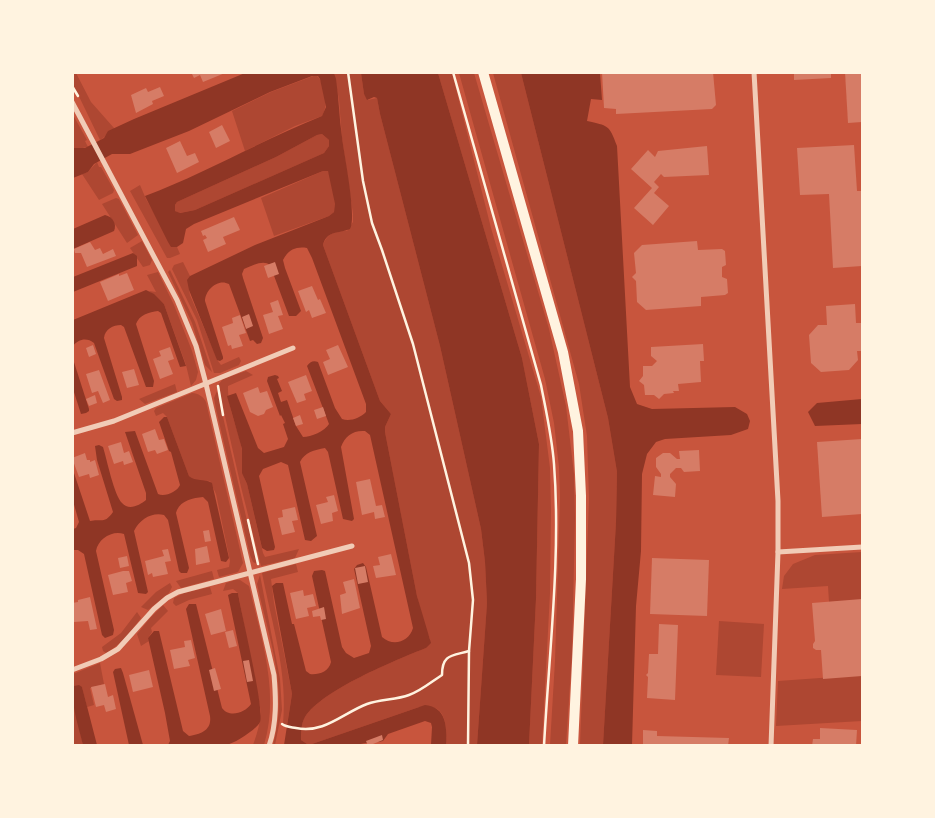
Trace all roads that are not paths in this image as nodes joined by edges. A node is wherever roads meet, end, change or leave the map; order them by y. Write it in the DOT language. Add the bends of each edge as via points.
graph roads {
  1 [pos="483,72"];
  2 [pos="754,72"];
  3 [pos="72,102"];
  4 [pos="293,348"];
  5 [pos="206,384"];
  6 [pos="72,433"];
  7 [pos="352,546"];
  8 [pos="862,547"];
  9 [pos="778,552"];
  10 [pos="250,572"];
  11 [pos="72,670"];
  12 [pos="269,746"];
  13 [pos="573,746"];
  14 [pos="770,746"];
  1 -- 13 [label="main road" via="563,352 578,430 581,580"];
  2 -- 9 [label="street" via="778,501"];
  3 -- 5 [label="street" via="177,300 196,346"];
  4 -- 5 [label="street"];
  5 -- 6 [label="street" via="114,421"];
  5 -- 10 [label="street"];
  7 -- 10 [label="street"];
  8 -- 9 [label="street"];
  9 -- 14 [label="street"];
  10 -- 11 [label="street" via="178,592 146,616 118,649"];
  10 -- 12 [label="street" via="274,675 275,719"];
}
